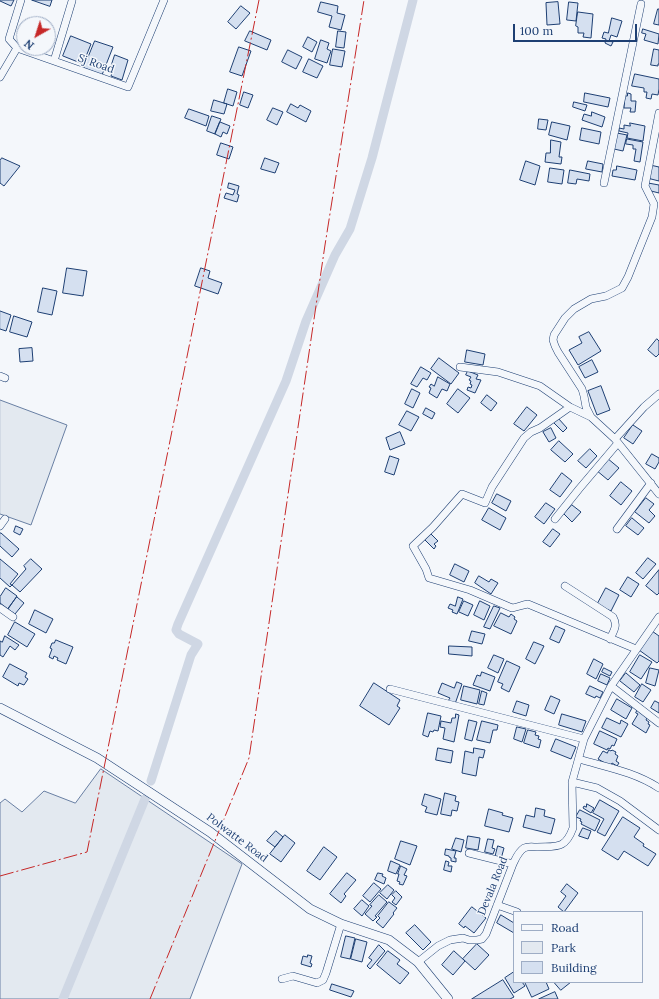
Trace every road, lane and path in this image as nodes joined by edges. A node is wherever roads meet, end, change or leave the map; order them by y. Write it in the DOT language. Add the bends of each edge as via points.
graph roads {
  1 [pos="21,0"];
  2 [pos="164,0"];
  3 [pos="72,1"];
  4 [pos="641,4"];
  5 [pos="16,16"];
  6 [pos="16,16"];
  7 [pos="16,47"];
  8 [pos="16,50"];
  9 [pos="40,56"];
  10 [pos="54,61"];
  11 [pos="0,77"];
  12 [pos="659,113"];
  13 [pos="651,155"];
  14 [pos="659,156"];
  15 [pos="604,183"];
  16 [pos="460,367"];
  17 [pos="659,394"];
  18 [pos="570,407"];
  19 [pos="591,417"];
  20 [pos="617,441"];
  21 [pos="651,483"];
  22 [pos="659,494"];
  23 [pos="4,519"];
  24 [pos="555,519"];
  25 [pos="0,526"];
  26 [pos="617,529"];
  27 [pos="565,586"];
  28 [pos="0,608"];
  29 [pos="13,617"];
  30 [pos="659,617"];
  31 [pos="610,639"];
  32 [pos="636,650"];
  33 [pos="611,686"];
  34 [pos="390,689"];
  35 [pos="0,708"];
  36 [pos="659,722"];
  37 [pos="584,740"];
  38 [pos="578,759"];
  39 [pos="572,782"];
  40 [pos="659,788"];
  41 [pos="659,830"];
  42 [pos="469,853"];
  43 [pos="513,864"];
  44 [pos="497,905"];
  45 [pos="514,911"];
  46 [pos="341,924"];
  47 [pos="418,962"];
  48 [pos="282,979"];
  49 [pos="448,999"];
  1 -- 5 [label="street"];
  2 -- 10 [label="street, Sj Road" via="128,87"];
  3 -- 10 [label="street"];
  4 -- 15 [label="street"];
  6 -- 7 [label="street" via="9,39"];
  8 -- 11 [label="street"];
  9 -- 10 [label="street, Sj Road"];
  12 -- 13 [label="street"];
  13 -- 14 [label="street"];
  13 -- 19 [label="street" via="645,186 654,204 652,217 628,277 622,288 606,296 591,299 574,309 554,335 555,346 582,389 586,408"];
  16 -- 18 [label="street" via="498,372 540,386"];
  17 -- 20 [label="street" via="644,407"];
  18 -- 19 [label="street"];
  18 -- 31 [label="street" via="524,438 485,503 462,494 413,546 429,578 470,590 512,608 528,604"];
  19 -- 20 [label="street"];
  20 -- 21 [label="street"];
  20 -- 24 [label="street"];
  21 -- 22 [label="street"];
  21 -- 26 [label="street"];
  23 -- 25 [label="street"];
  27 -- 31 [label="street" via="613,617 616,626"];
  28 -- 29 [label="street"];
  30 -- 32 [label="street, Devala Road"];
  31 -- 32 [label="street"];
  32 -- 33 [label="street, Devala Road"];
  33 -- 36 [label="street"];
  33 -- 37 [label="street, Devala Road"];
  34 -- 37 [label="street"];
  35 -- 46 [label="street, Polwatte Road" via="97,758 210,832 310,908"];
  37 -- 38 [label="street, Devala Road"];
  38 -- 39 [label="street, Devala Road"];
  38 -- 40 [label="street" via="628,772"];
  39 -- 41 [label="street" via="603,791"];
  39 -- 43 [label="street, Devala Road" via="573,828 566,842 559,846 525,848"];
  42 -- 43 [label="street"];
  43 -- 44 [label="street, Devala Road"];
  44 -- 45 [label="street"];
  44 -- 47 [label="street, Devala Road" via="482,938 450,940"];
  46 -- 47 [label="street, Polwatte Road" via="389,940"];
  46 -- 48 [label="street" via="322,980 317,984 293,976"];
  47 -- 49 [label="street, Polwatte Road"];
}
